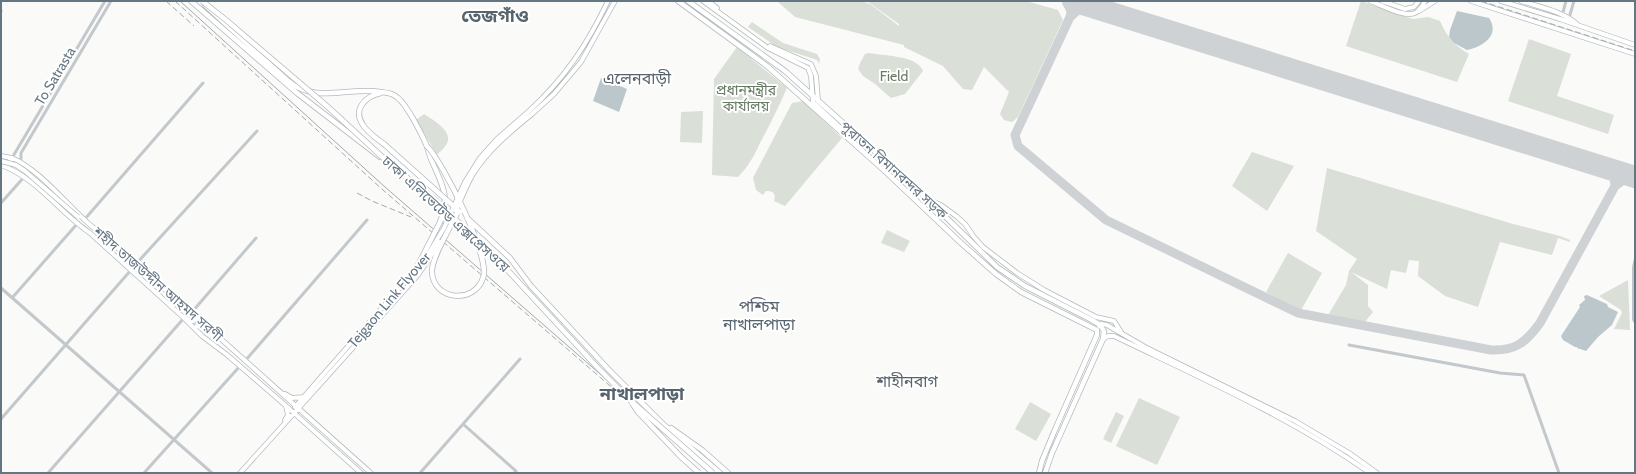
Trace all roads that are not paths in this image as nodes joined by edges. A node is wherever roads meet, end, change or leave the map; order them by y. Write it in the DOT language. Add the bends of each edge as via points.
graph roads {
  1 [pos="105,1"];
  2 [pos="111,1"];
  3 [pos="191,1"];
  4 [pos="201,1"];
  5 [pos="608,1"];
  6 [pos="615,1"];
  7 [pos="678,1"];
  8 [pos="688,1"];
  9 [pos="691,1"];
  10 [pos="703,1"];
  11 [pos="708,1"];
  12 [pos="1370,1"];
  13 [pos="1382,1"];
  14 [pos="1418,1"];
  15 [pos="1425,1"];
  16 [pos="1436,1"];
  17 [pos="1471,1"];
  18 [pos="1501,1"];
  19 [pos="1521,1"];
  20 [pos="1566,1"];
  21 [pos="1574,1"];
  22 [pos="103,5"];
  23 [pos="108,7"];
  24 [pos="698,8"];
  25 [pos="1416,13"];
  26 [pos="1562,14"];
  27 [pos="1560,19"];
  28 [pos="1568,20"];
  29 [pos="1625,42"];
  30 [pos="1635,45"];
  31 [pos="1622,50"];
  32 [pos="1635,54"];
  33 [pos="578,55"];
  34 [pos="583,58"];
  35 [pos="64,72"];
  36 [pos="69,74"];
  37 [pos="797,82"];
  38 [pos="203,83"];
  39 [pos="792,88"];
  40 [pos="808,91"];
  41 [pos="382,92"];
  42 [pos="812,95"];
  43 [pos="803,97"];
  44 [pos="818,100"];
  45 [pos="531,113"];
  46 [pos="257,131"];
  47 [pos="850,140"];
  48 [pos="427,146"];
  49 [pos="1,158"];
  50 [pos="12,158"];
  51 [pos="21,162"];
  52 [pos="3,166"];
  53 [pos="392,166"];
  54 [pos="1,170"];
  55 [pos="13,170"];
  56 [pos="23,175"];
  57 [pos="917,189"];
  58 [pos="911,197"];
  59 [pos="927,198"];
  60 [pos="461,199"];
  61 [pos="1,203"];
  62 [pos="84,220"];
  63 [pos="368,220"];
  64 [pos="77,224"];
  65 [pos="256,238"];
  66 [pos="136,264"];
  67 [pos="131,270"];
  68 [pos="414,273"];
  69 [pos="1,288"];
  70 [pos="12,298"];
  71 [pos="192,312"];
  72 [pos="196,315"];
  73 [pos="1096,317"];
  74 [pos="184,318"];
  75 [pos="208,327"];
  76 [pos="1110,327"];
  77 [pos="195,329"];
  78 [pos="1098,329"];
  79 [pos="1104,332"];
  80 [pos="1114,336"];
  81 [pos="1127,337"];
  82 [pos="1103,339"];
  83 [pos="66,345"];
  84 [pos="1349,345"];
  85 [pos="520,359"];
  86 [pos="245,361"];
  87 [pos="240,366"];
  88 [pos="322,378"];
  89 [pos="272,385"];
  90 [pos="120,392"];
  91 [pos="305,398"];
  92 [pos="631,401"];
  93 [pos="285,405"];
  94 [pos="297,407"];
  95 [pos="294,413"];
  96 [pos="304,413"];
  97 [pos="1,419"];
  98 [pos="463,424"];
  99 [pos="664,424"];
  100 [pos="174,440"];
  101 [pos="270,440"];
  102 [pos="335,442"];
  103 [pos="331,447"];
  104 [pos="48,473"];
  105 [pos="144,473"];
  106 [pos="212,473"];
  107 [pos="240,473"];
  108 [pos="360,473"];
  109 [pos="371,473"];
  110 [pos="420,473"];
  111 [pos="514,473"];
  112 [pos="699,473"];
  113 [pos="713,473"];
  114 [pos="720,473"];
  115 [pos="728,473"];
  116 [pos="1039,473"];
  117 [pos="1046,473"];
  118 [pos="1370,473"];
  119 [pos="1377,473"];
  120 [pos="1559,473"];
  1 -- 22 [label="street"];
  2 -- 23 [label="street, To Satrasta"];
  3 -- 53 [label="highway, bridge" via="297,94"];
  4 -- 41 [label="highway, bridge" via="235,34 299,88 317,93"];
  4 -- 53 [label="highway, ঢাকা এলিভেটেড এক্সপ্রেসওয়ে, bridge" via="328,107"];
  5 -- 33 [label="main road"];
  6 -- 34 [label="main road"];
  7 -- 39 [label="highway" via="767,66"];
  8 -- 24 [label="highway, পুরাতন বিমানবন্দর সড়ক"];
  9 -- 24 [label="main road"];
  10 -- 42 [label="main road" via="768,48 808,68"];
  11 -- 44 [label="main road" via="768,45 811,64 816,76"];
  12 -- 25 [label="main road" via="1402,13"];
  13 -- 14 [label="main road" via="1405,9 1414,7"];
  15 -- 25 [label="main road"];
  16 -- 25 [label="main road"];
  17 -- 31 [label="main road"];
  18 -- 27 [label="main road"];
  19 -- 26 [label="main road"];
  20 -- 26 [label="street"];
  21 -- 28 [label="street"];
  22 -- 23 [label="street"];
  22 -- 35 [label="street"];
  23 -- 36 [label="street, To Satrasta"];
  24 -- 37 [label="highway, পুরাতন বিমানবন্দর সড়ক"];
  26 -- 27 [label="street"];
  26 -- 28 [label="main road"];
  27 -- 28 [label="main road"];
  28 -- 29 [label="main road"];
  29 -- 30 [label="main road"];
  29 -- 31 [label="main road"];
  31 -- 32 [label="main road"];
  33 -- 34 [label="main road"];
  33 -- 45 [label="main road"];
  34 -- 45 [label="main road" via="558,89"];
  35 -- 36 [label="street"];
  35 -- 50 [label="street"];
  36 -- 51 [label="street, To Satrasta" via="21,153"];
  37 -- 39 [label="highway"];
  37 -- 40 [label="highway, পুরাতন বিমানবন্দর সড়ক"];
  38 -- 62 [label="street"];
  39 -- 43 [label="highway"];
  40 -- 42 [label="highway, পুরাতন বিমানবন্দর সড়ক"];
  40 -- 43 [label="highway"];
  41 -- 48 [label="highway" via="393,94 401,100"];
  41 -- 99 [label="highway, ঢাকা এলিভেটেড এক্সপ্রেসওয়ে, bridge" via="367,97 361,104 361,122 364,126 503,251 531,286 595,355"];
  42 -- 44 [label="highway, পুরাতন বিমানবন্দর সড়ক"];
  42 -- 47 [label="main road" via="815,104"];
  43 -- 47 [label="highway"];
  44 -- 57 [label="highway, পুরাতন বিমানবন্দর সড়ক"];
  45 -- 60 [label="main road, Tejgaon Link Flyover, bridge" via="488,154 473,175"];
  45 -- 68 [label="main road, Tejgaon Link Flyover, bridge" via="497,139 480,158 465,182 435,244"];
  46 -- 66 [label="street"];
  47 -- 58 [label="highway"];
  48 -- 60 [label="highway, bridge" via="456,193 459,200 462,207 478,246 484,264 484,278 479,286 470,293 458,296 439,289 432,268 458,210 460,205"];
  48 -- 68 [label="highway, bridge" via="430,158 443,183 445,209"];
  49 -- 50 [label="main road, শহীদ তাজউদ্দীন আহমদ সরণী"];
  49 -- 62 [label="main road, bridge" via="22,169"];
  50 -- 51 [label="main road, শহীদ তাজউদ্দীন আহমদ সরণী"];
  50 -- 52 [label="main road"];
  50 -- 55 [label="main road" via="10,164"];
  51 -- 56 [label="main road"];
  51 -- 62 [label="main road, শহীদ তাজউদ্দীন আহমদ সরণী"];
  52 -- 54 [label="street"];
  52 -- 55 [label="main road, শহীদ তাজউদ্দীন আহমদ সরণী"];
  53 -- 92 [label="highway, ঢাকা এলিভেটেড এক্সপ্রেসওয়ে, bridge" via="433,198 500,262"];
  55 -- 56 [label="main road, শহীদ তাজউদ্দীন আহমদ সরণী"];
  56 -- 61 [label="street"];
  56 -- 64 [label="main road, শহীদ তাজউদ্দীন আহমদ সরণী"];
  57 -- 58 [label="highway"];
  57 -- 59 [label="highway, পুরাতন বিমানবন্দর সড়ক"];
  58 -- 78 [label="highway" via="1010,285"];
  59 -- 73 [label="main road" via="941,205 965,224 974,237 1004,264 1044,290"];
  59 -- 78 [label="highway, পুরাতন বিমানবন্দর সড়ক" via="986,257 1012,278"];
  60 -- 88 [label="main road, Tejgaon Link Flyover, bridge" via="447,230 425,265"];
  62 -- 66 [label="main road, শহীদ তাজউদ্দীন আহমদ সরণী"];
  63 -- 86 [label="street"];
  64 -- 67 [label="main road, শহীদ তাজউদ্দীন আহমদ সরণী"];
  64 -- 70 [label="street"];
  65 -- 71 [label="street"];
  66 -- 71 [label="main road, শহীদ তাজউদ্দীন আহমদ সরণী"];
  67 -- 74 [label="main road, শহীদ তাজউদ্দীন আহমদ সরণী"];
  67 -- 83 [label="street"];
  68 -- 88 [label="main road, Tejgaon Link Flyover, bridge"];
  69 -- 70 [label="street"];
  70 -- 83 [label="street"];
  71 -- 72 [label="main road, শহীদ তাজউদ্দীন আহমদ সরণী"];
  72 -- 74 [label="main road" via="193,321"];
  72 -- 75 [label="main road, শহীদ তাজউদ্দীন আহমদ সরণী"];
  73 -- 76 [label="main road"];
  73 -- 81 [label="main road" via="1114,321"];
  74 -- 77 [label="main road, শহীদ তাজউদ্দীন আহমদ সরণী"];
  74 -- 90 [label="street"];
  75 -- 77 [label="main road" via="198,324"];
  75 -- 86 [label="main road, শহীদ তাজউদ্দীন আহমদ সরণী"];
  76 -- 78 [label="main road" via="1102,324"];
  76 -- 81 [label="main road"];
  77 -- 87 [label="main road, শহীদ তাজউদ্দীন আহমদ সরণী"];
  78 -- 79 [label="highway, পুরাতন বিমানবন্দর সড়ক"];
  78 -- 116 [label="highway"];
  79 -- 80 [label="main road"];
  79 -- 82 [label="highway"];
  80 -- 82 [label="main road"];
  80 -- 118 [label="main road" via="1293,424"];
  81 -- 119 [label="main road" via="1295,421"];
  82 -- 117 [label="highway" via="1052,453"];
  83 -- 90 [label="street"];
  83 -- 97 [label="street"];
  84 -- 120 [label="street" via="1500,373 1524,375"];
  85 -- 98 [label="street"];
  86 -- 89 [label="main road, শহীদ তাজউদ্দীন আহমদ সরণী"];
  87 -- 93 [label="main road, শহীদ তাজউদ্দীন আহমদ সরণী"];
  87 -- 100 [label="street"];
  88 -- 91 [label="main road, Tejgaon Link Flyover"];
  89 -- 91 [label="main road" via="276,385 292,398"];
  89 -- 94 [label="main road, শহীদ তাজউদ্দীন আহমদ সরণী"];
  90 -- 100 [label="street"];
  90 -- 104 [label="street"];
  91 -- 94 [label="main road, Tejgaon Link Flyover"];
  91 -- 96 [label="main road"];
  92 -- 112 [label="highway, bridge" via="643,417"];
  92 -- 113 [label="highway, ঢাকা এলিভেটেড এক্সপ্রেসওয়ে, bridge"];
  93 -- 95 [label="main road, শহীদ তাজউদ্দীন আহমদ সরণী"];
  93 -- 101 [label="main road" via="288,417"];
  94 -- 95 [label="main road"];
  94 -- 96 [label="main road, শহীদ তাজউদ্দীন আহমদ সরণী"];
  95 -- 101 [label="main road"];
  95 -- 103 [label="main road, শহীদ তাজউদ্দীন আহমদ সরণী"];
  96 -- 102 [label="main road, শহীদ তাজউদ্দীন আহমদ সরণী"];
  98 -- 110 [label="street"];
  98 -- 111 [label="street" via="516,471"];
  99 -- 114 [label="highway, ঢাকা এলিভেটেড এক্সপ্রেসওয়ে"];
  99 -- 115 [label="highway" via="683,436"];
  100 -- 105 [label="street"];
  100 -- 106 [label="street"];
  101 -- 107 [label="main road"];
  102 -- 103 [label="main road"];
  102 -- 109 [label="main road, শহীদ তাজউদ্দীন আহমদ সরণী"];
  103 -- 108 [label="main road, শহীদ তাজউদ্দীন আহমদ সরণী"];
}
